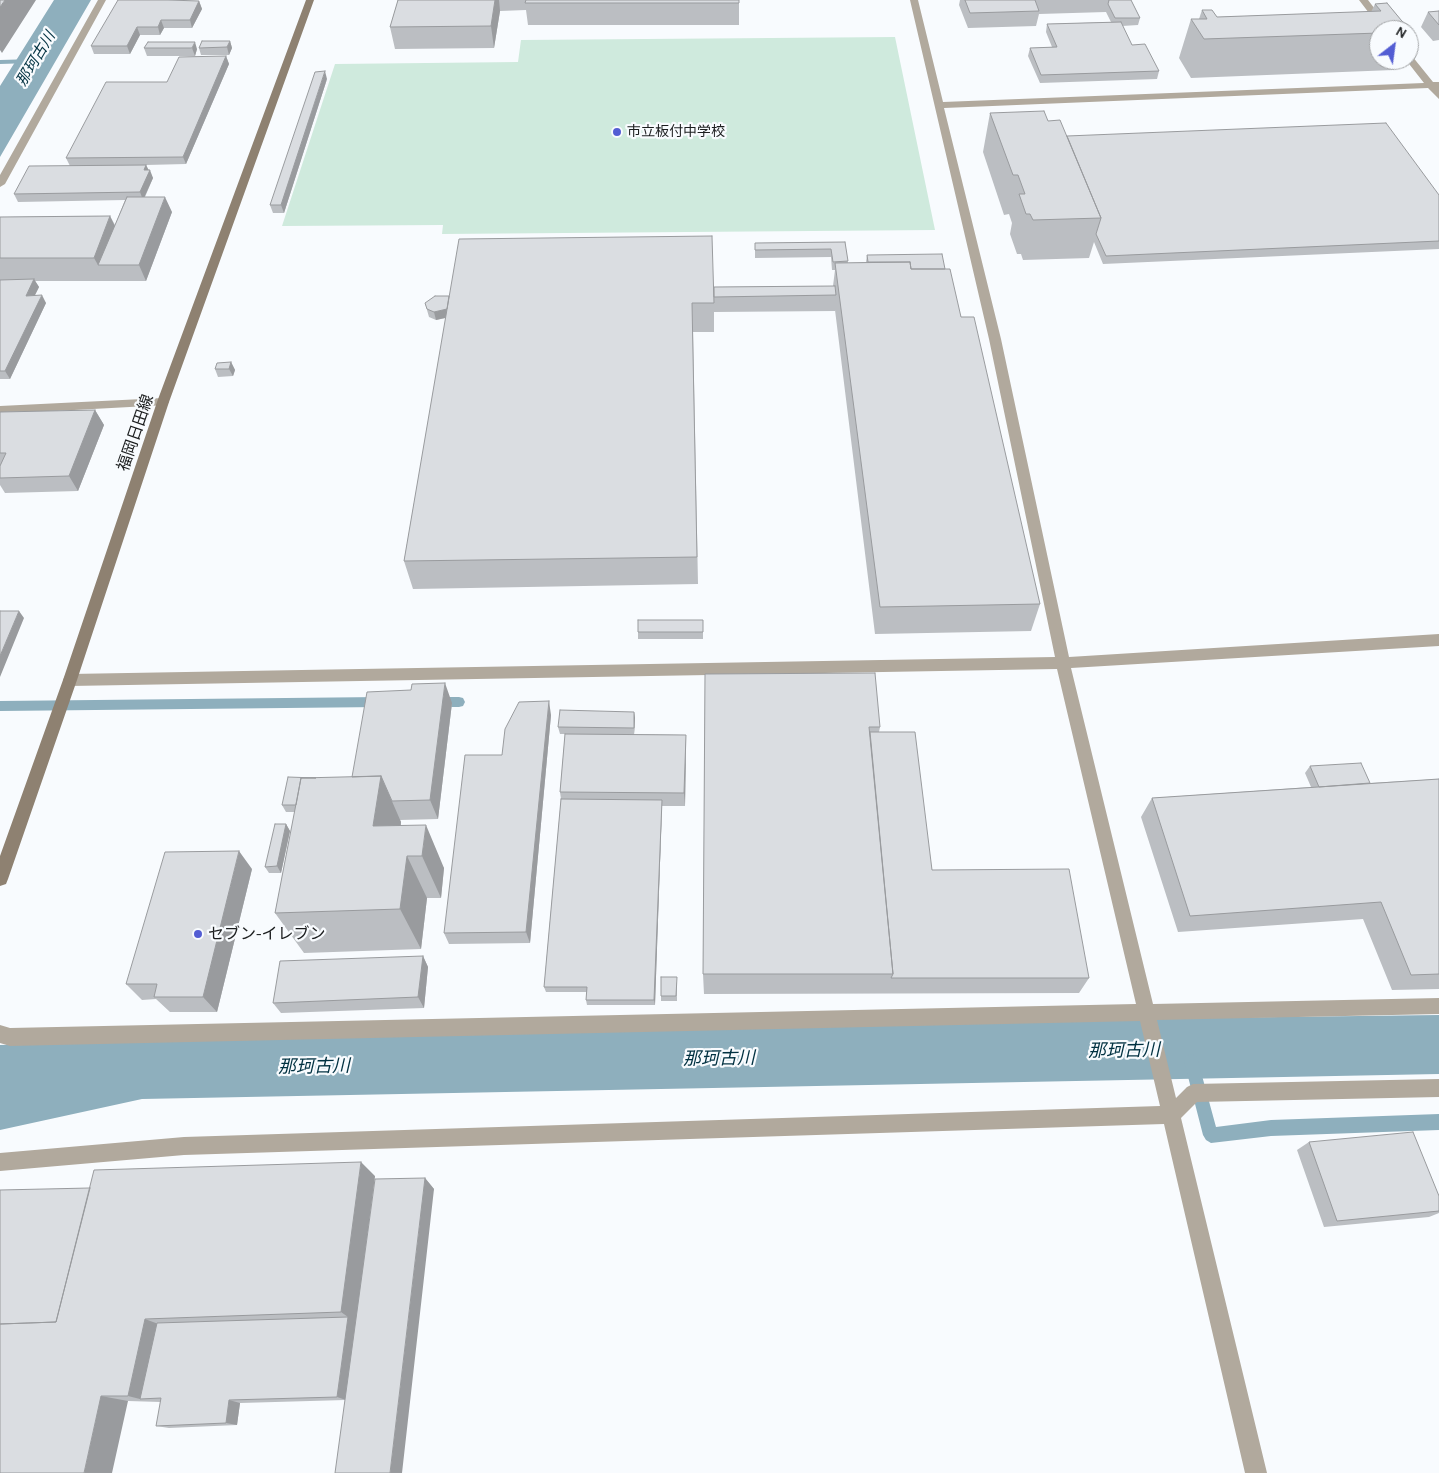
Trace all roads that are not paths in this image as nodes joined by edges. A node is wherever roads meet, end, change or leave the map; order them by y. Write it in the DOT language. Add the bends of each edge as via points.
graph roads {
  1 [pos="102,0"];
  2 [pos="310,0"];
  3 [pos="914,0"];
  4 [pos="1363,0"];
  5 [pos="1379,20"];
  6 [pos="1419,69"];
  7 [pos="1434,85"];
  8 [pos="1439,96"];
  9 [pos="938,105"];
  10 [pos="0,184"];
  11 [pos="164,402"];
  12 [pos="0,410"];
  13 [pos="1439,640"];
  14 [pos="1063,663"];
  15 [pos="70,680"];
  16 [pos="0,879"];
  17 [pos="1439,1006"];
  18 [pos="1148,1012"];
  19 [pos="0,1034"];
  20 [pos="1439,1088"];
  21 [pos="1171,1115"];
  22 [pos="0,1162"];
  23 [pos="1256,1473"];
  1 -- 10 [label="street"];
  2 -- 11 [label="main road, 福岡日田線"];
  3 -- 9 [label="street"];
  4 -- 5 [label="street"];
  6 -- 7 [label="street"];
  7 -- 8 [label="street"];
  7 -- 9 [label="street"];
  9 -- 14 [label="street" via="995,340"];
  11 -- 12 [label="street"];
  11 -- 15 [label="main road, 福岡日田線"];
  13 -- 14 [label="street"];
  14 -- 15 [label="street"];
  14 -- 18 [label="street"];
  15 -- 16 [label="main road, 福岡日田線"];
  17 -- 18 [label="street"];
  18 -- 19 [label="street" via="10,1037"];
  18 -- 21 [label="street"];
  20 -- 21 [label="street" via="1193,1093"];
  21 -- 22 [label="street" via="184,1146"];
  21 -- 23 [label="street"];
}
